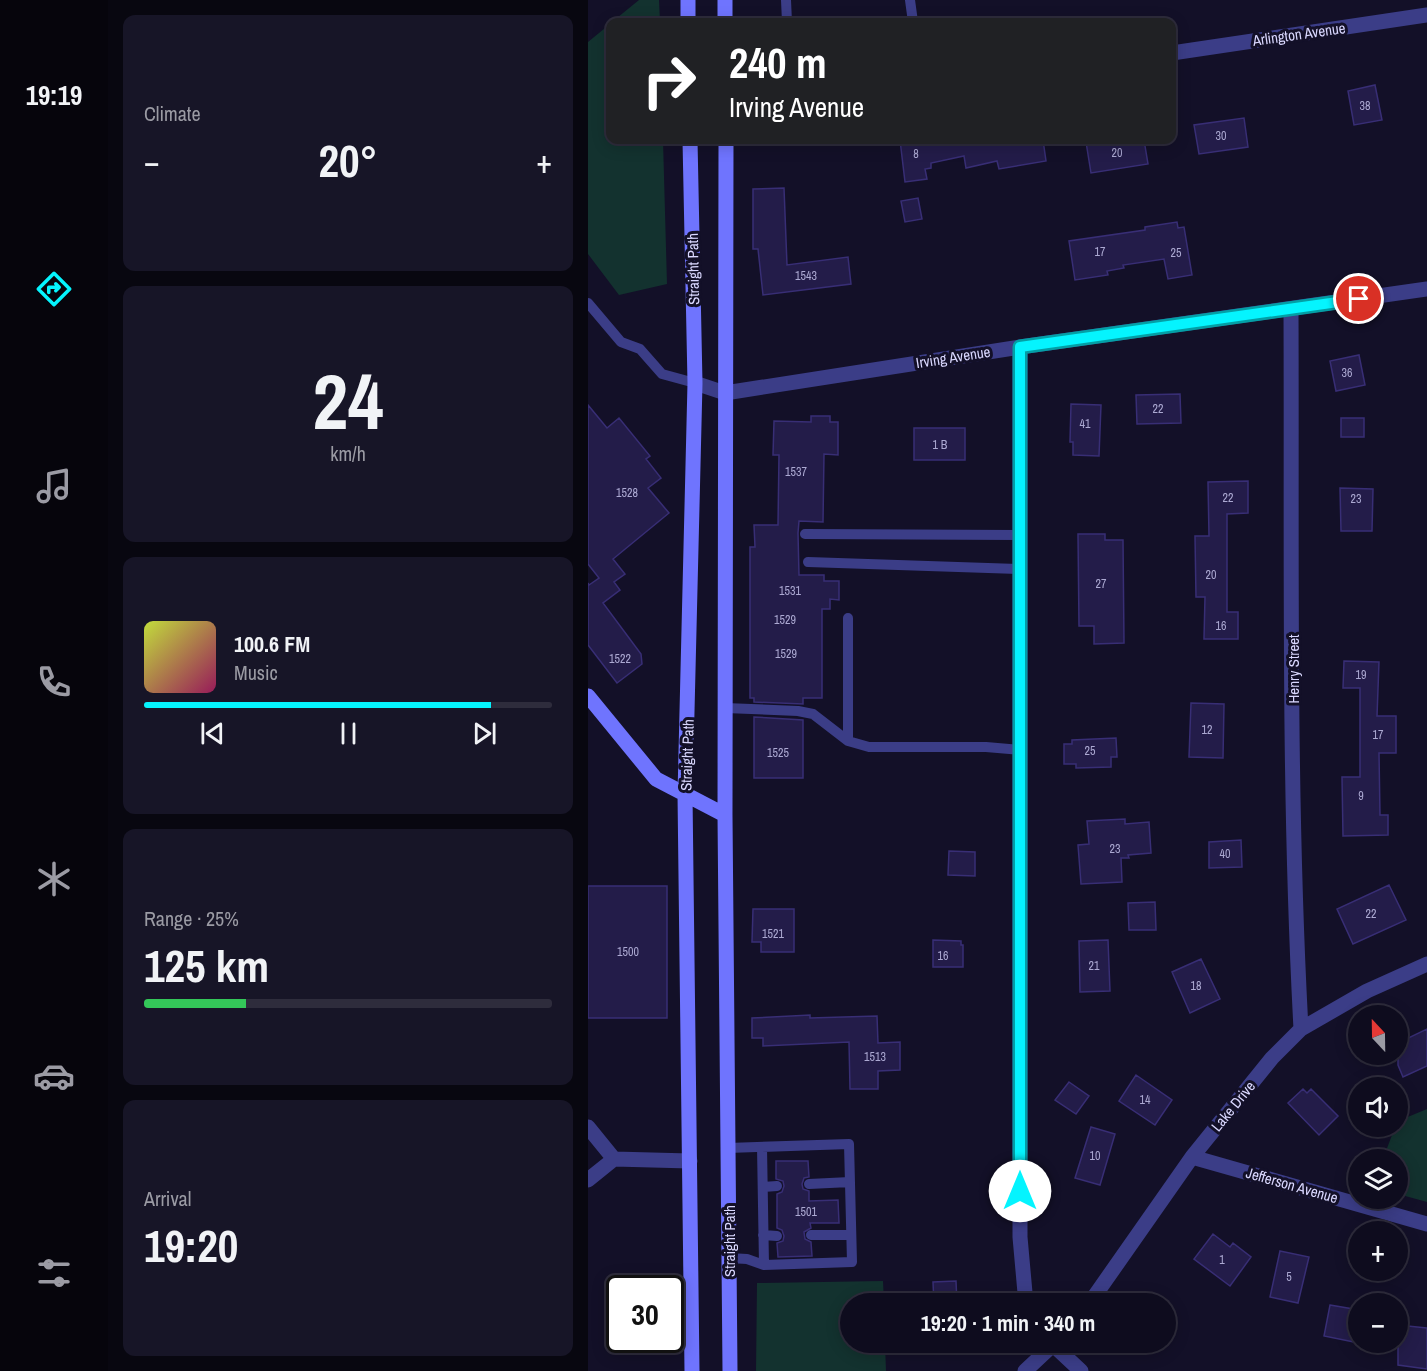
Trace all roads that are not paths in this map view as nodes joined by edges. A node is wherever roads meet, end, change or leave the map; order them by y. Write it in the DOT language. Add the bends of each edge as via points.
graph roads {
  1 [pos="688,0"];
  2 [pos="725,0"];
  3 [pos="786,0"];
  4 [pos="910,0"];
  5 [pos="1427,15"];
  6 [pos="688,18"];
  7 [pos="725,18"];
  8 [pos="787,18"];
  9 [pos="912,18"];
  10 [pos="1176,52"];
  11 [pos="690,144"];
  12 [pos="726,144"];
  13 [pos="1427,289"];
  14 [pos="588,303"];
  15 [pos="1291,309"];
  16 [pos="1020,347"];
  17 [pos="695,383"];
  18 [pos="725,393"];
  19 [pos="806,534"];
  20 [pos="1020,535"];
  21 [pos="808,562"];
  22 [pos="1020,569"];
  23 [pos="848,618"];
  24 [pos="588,696"];
  25 [pos="725,708"];
  26 [pos="848,741"];
  27 [pos="1020,750"];
  28 [pos="686,794"];
  29 [pos="725,815"];
  30 [pos="1427,964"];
  31 [pos="1301,1029"];
  32 [pos="588,1126"];
  33 [pos="762,1147"];
  34 [pos="728,1148"];
  35 [pos="1192,1156"];
  36 [pos="614,1159"];
  37 [pos="690,1161"];
  38 [pos="588,1180"];
  39 [pos="850,1182"];
  40 [pos="809,1184"];
  41 [pos="777,1186"];
  42 [pos="762,1187"];
  43 [pos="1427,1224"];
  44 [pos="763,1235"];
  45 [pos="811,1235"];
  46 [pos="851,1235"];
  47 [pos="777,1236"];
  48 [pos="729,1258"];
  49 [pos="764,1265"];
  50 [pos="1025,1293"];
  51 [pos="1097,1293"];
  52 [pos="1044,1353"];
  53 [pos="1063,1353"];
  54 [pos="692,1371"];
  55 [pos="730,1371"];
  56 [pos="1025,1371"];
  57 [pos="1082,1371"];
  1 -- 6 [label="main road"];
  2 -- 7 [label="main road"];
  3 -- 8 [label="lane"];
  4 -- 9 [label="lane"];
  5 -- 10 [label="street, Arlington Avenue"];
  11 -- 17 [label="main road, Straight Path"];
  12 -- 18 [label="main road, Straight Path"];
  13 -- 15 [label="street, Irving Avenue"];
  14 -- 17 [label="lane" via="621,342 640,349 662,374"];
  15 -- 16 [label="street, Irving Avenue"];
  15 -- 31 [label="street, Henry Street" via="1296,946"];
  16 -- 18 [label="street, Irving Avenue"];
  16 -- 20 [label="street"];
  17 -- 18 [label="street, Irving Avenue"];
  17 -- 28 [label="main road, Straight Path"];
  18 -- 25 [label="main road, Straight Path"];
  19 -- 20 [label="lane"];
  20 -- 22 [label="street"];
  21 -- 22 [label="lane"];
  22 -- 27 [label="street"];
  23 -- 26 [label="lane"];
  24 -- 28 [label="main road" via="656,779"];
  25 -- 26 [label="lane" via="813,714"];
  25 -- 29 [label="main road, Straight Path"];
  26 -- 27 [label="lane" via="869,747"];
  27 -- 50 [label="street" via="1020,1237"];
  28 -- 29 [label="main road"];
  28 -- 37 [label="main road, Straight Path"];
  29 -- 34 [label="main road, Straight Path"];
  30 -- 31 [label="street, Lake Drive" via="1367,991"];
  31 -- 35 [label="street, Lake Drive" via="1272,1058"];
  32 -- 36 [label="street"];
  33 -- 34 [label="lane"];
  33 -- 39 [label="lane" via="849,1144"];
  33 -- 42 [label="lane"];
  34 -- 48 [label="main road, Straight Path"];
  35 -- 43 [label="street, Jefferson Avenue"];
  35 -- 51 [label="street, Lake Drive"];
  36 -- 37 [label="street"];
  36 -- 38 [label="street"];
  37 -- 54 [label="main road, Straight Path"];
  39 -- 40 [label="lane"];
  39 -- 46 [label="lane"];
  41 -- 42 [label="lane"];
  42 -- 44 [label="lane"];
  44 -- 47 [label="lane"];
  44 -- 49 [label="lane"];
  45 -- 46 [label="lane"];
  46 -- 49 [label="lane" via="852,1262"];
  48 -- 49 [label="lane"];
  48 -- 55 [label="main road, Straight Path"];
  52 -- 56 [label="street"];
  53 -- 57 [label="street"];
}
